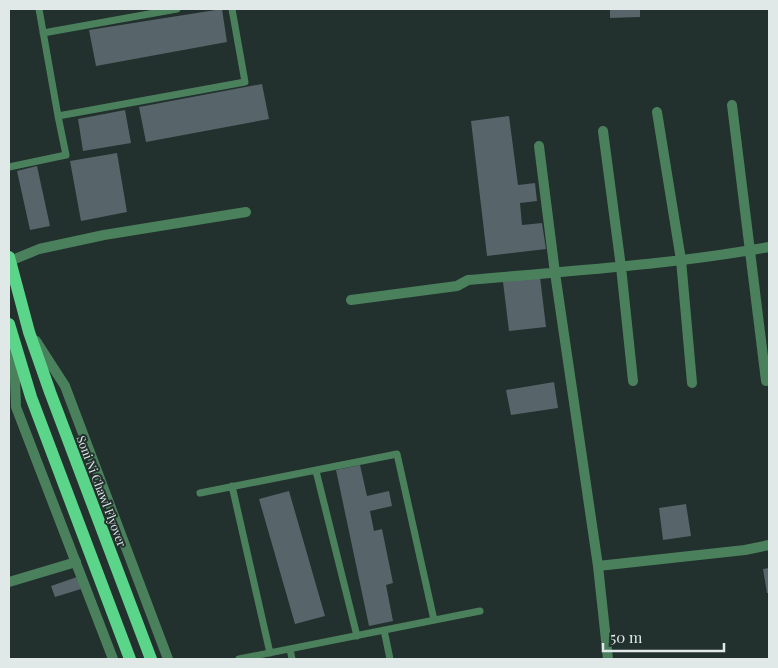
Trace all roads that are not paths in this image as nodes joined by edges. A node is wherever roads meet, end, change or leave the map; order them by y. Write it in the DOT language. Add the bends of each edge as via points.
graph roads {
  1 [pos="39,9"];
  2 [pos="177,9"];
  3 [pos="232,9"];
  4 [pos="43,33"];
  5 [pos="732,105"];
  6 [pos="657,112"];
  7 [pos="58,116"];
  8 [pos="603,131"];
  9 [pos="539,146"];
  10 [pos="9,167"];
  11 [pos="246,212"];
  12 [pos="769,247"];
  13 [pos="750,250"];
  14 [pos="9,259"];
  15 [pos="681,260"];
  16 [pos="621,267"];
  17 [pos="555,273"];
  18 [pos="351,300"];
  19 [pos="9,324"];
  20 [pos="29,332"];
  21 [pos="13,336"];
  22 [pos="634,381"];
  23 [pos="766,381"];
  24 [pos="692,383"];
  25 [pos="12,408"];
  26 [pos="316,470"];
  27 [pos="232,486"];
  28 [pos="200,494"];
  29 [pos="769,545"];
  30 [pos="76,562"];
  31 [pos="598,566"];
  32 [pos="9,582"];
  33 [pos="480,611"];
  34 [pos="434,620"];
  35 [pos="384,630"];
  36 [pos="358,636"];
  37 [pos="290,649"];
  38 [pos="270,653"];
  39 [pos="113,659"];
  40 [pos="130,659"];
  41 [pos="151,659"];
  42 [pos="168,659"];
  43 [pos="239,659"];
  44 [pos="292,659"];
  45 [pos="390,659"];
  46 [pos="608,659"];
  1 -- 4 [label="lane"];
  2 -- 4 [label="lane"];
  3 -- 7 [label="lane" via="245,82"];
  4 -- 7 [label="lane"];
  5 -- 13 [label="street"];
  6 -- 15 [label="street"];
  7 -- 10 [label="lane" via="66,155"];
  8 -- 16 [label="street"];
  9 -- 17 [label="street"];
  11 -- 14 [label="street" via="104,235"];
  12 -- 13 [label="street"];
  13 -- 15 [label="street"];
  13 -- 23 [label="street"];
  14 -- 20 [label="main road, Soni Ni Chawl Flyover"];
  15 -- 16 [label="street"];
  15 -- 24 [label="street"];
  16 -- 17 [label="street"];
  16 -- 22 [label="street"];
  17 -- 18 [label="street" via="468,280 457,286"];
  17 -- 31 [label="street"];
  19 -- 21 [label="main road"];
  20 -- 41 [label="main road, Soni Ni Chawl Flyover"];
  20 -- 42 [label="street" via="65,386"];
  21 -- 25 [label="street"];
  21 -- 40 [label="main road" via="31,397"];
  25 -- 30 [label="street"];
  26 -- 27 [label="lane"];
  26 -- 34 [label="lane" via="396,454"];
  26 -- 36 [label="lane"];
  27 -- 28 [label="lane"];
  27 -- 38 [label="lane"];
  29 -- 31 [label="street"];
  30 -- 32 [label="street"];
  30 -- 39 [label="street"];
  31 -- 46 [label="street"];
  33 -- 34 [label="lane"];
  34 -- 35 [label="lane"];
  35 -- 36 [label="lane"];
  35 -- 45 [label="lane"];
  36 -- 37 [label="lane"];
  37 -- 38 [label="lane"];
  37 -- 44 [label="lane"];
  38 -- 43 [label="lane"];
}
